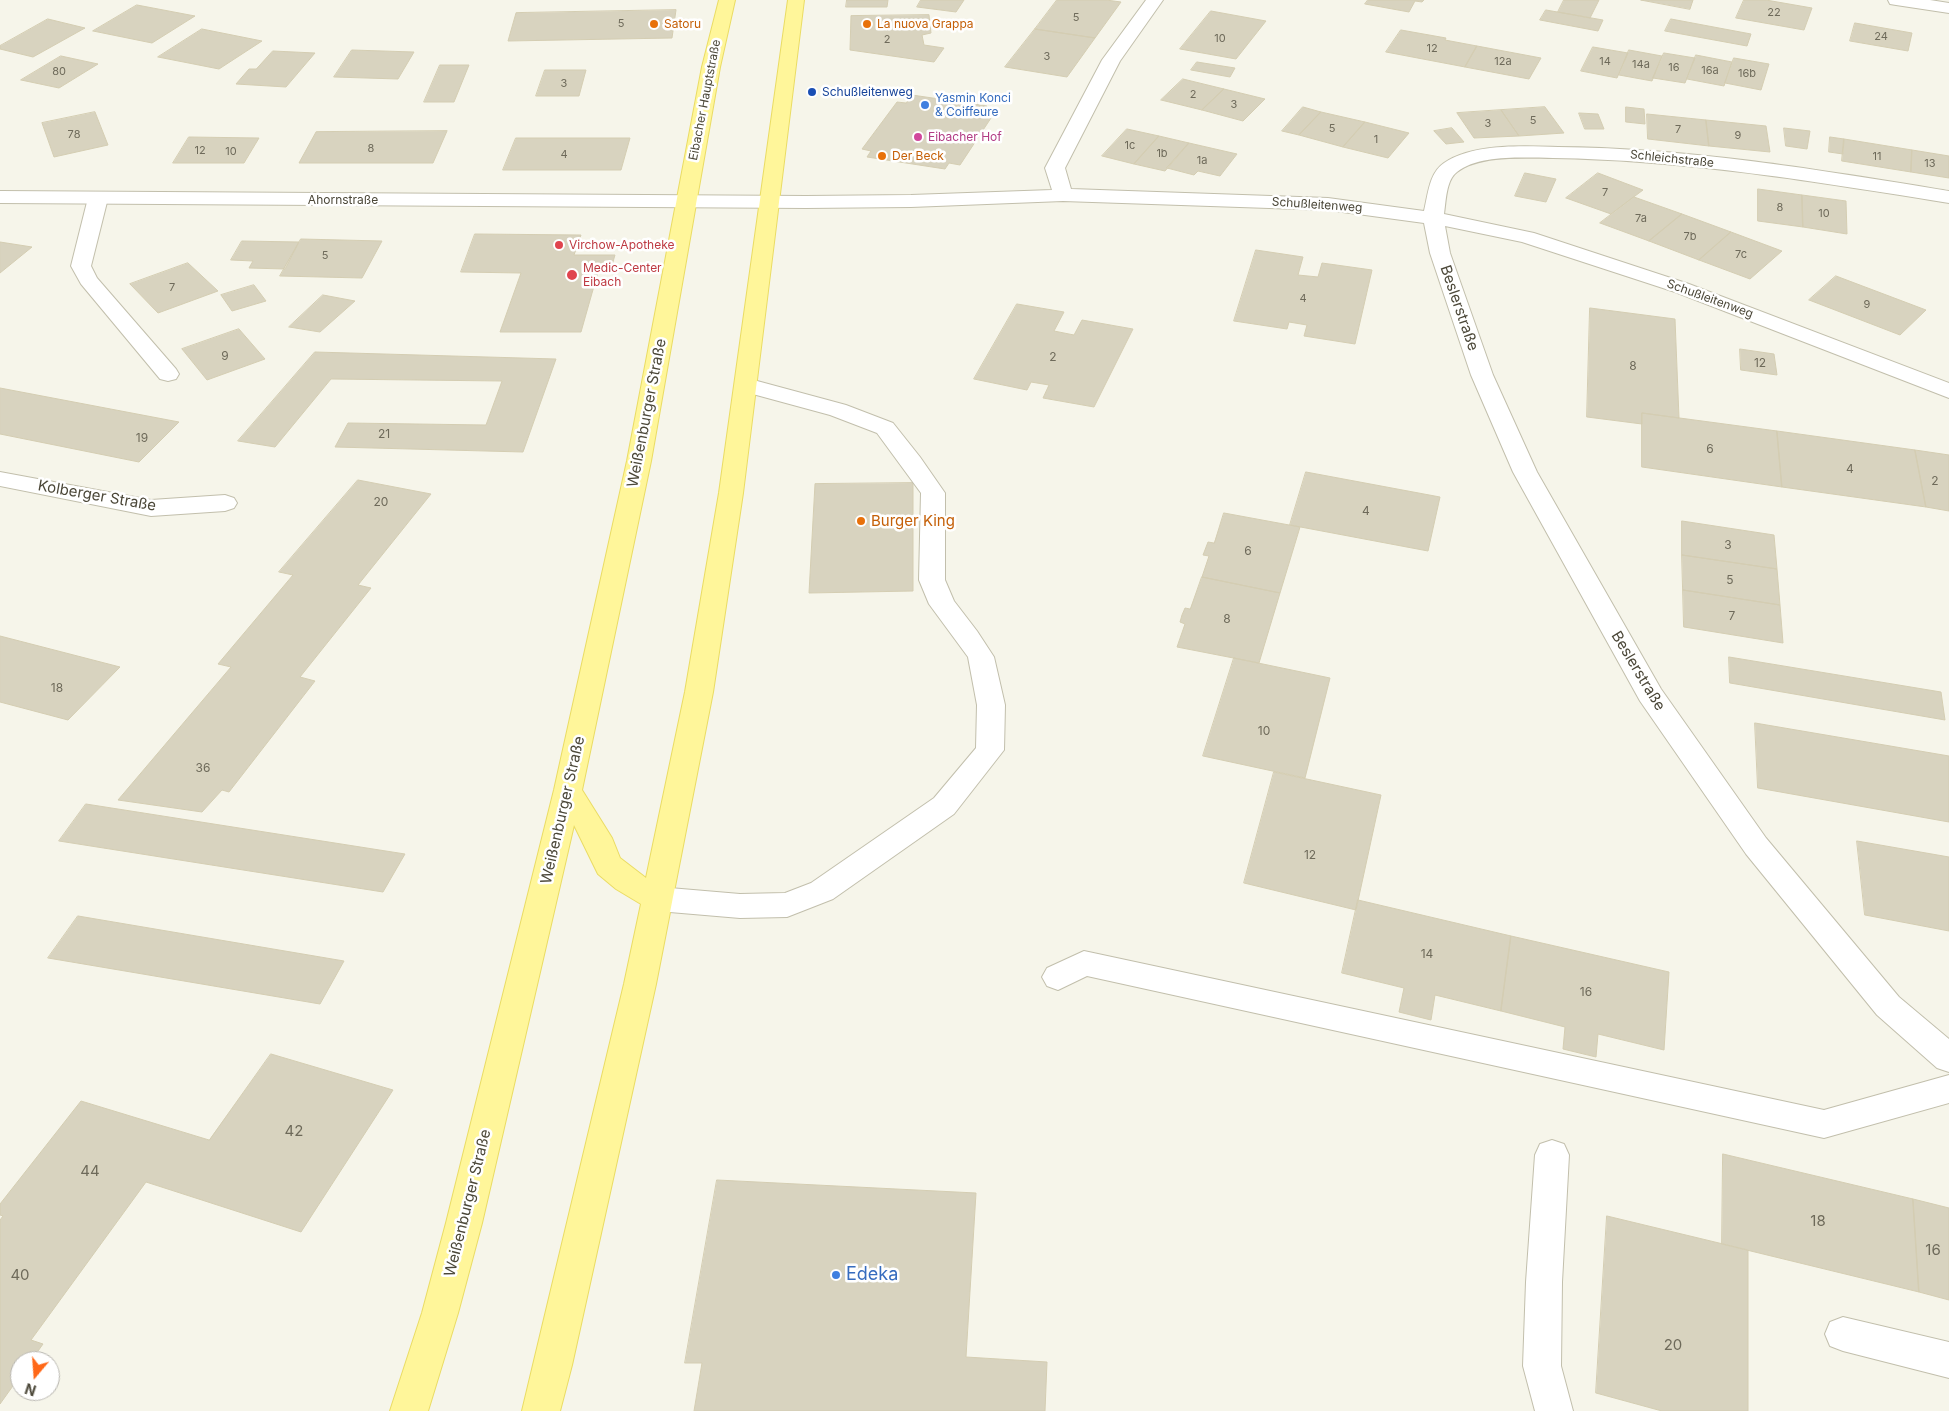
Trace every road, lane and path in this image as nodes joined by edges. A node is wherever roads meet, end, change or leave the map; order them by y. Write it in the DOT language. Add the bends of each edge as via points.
graph roads {
  1 [pos="727,0"];
  2 [pos="796,0"];
  3 [pos="1155,0"];
  4 [pos="1896,0"];
  5 [pos="1949,8"];
  6 [pos="1063,195"];
  7 [pos="0,197"];
  8 [pos="1949,197"];
  9 [pos="98,198"];
  10 [pos="686,201"];
  11 [pos="770,202"];
  12 [pos="1433,218"];
  13 [pos="168,374"];
  14 [pos="746,386"];
  15 [pos="1949,391"];
  16 [pos="0,479"];
  17 [pos="225,503"];
  18 [pos="568,790"];
  19 [pos="658,899"];
  20 [pos="1058,977"];
  21 [pos="1949,1058"];
  22 [pos="1949,1089"];
  23 [pos="1552,1155"];
  24 [pos="1843,1334"];
  25 [pos="1949,1360"];
  26 [pos="410,1411"];
  27 [pos="541,1411"];
  28 [pos="1554,1411"];
  1 -- 10 [label="main road, Eibacher Hauptstraße"];
  2 -- 11 [label="main road"];
  3 -- 6 [label="street" via="1111,60 1055,168"];
  4 -- 5 [label="street"];
  6 -- 11 [label="street, Schußleitenweg"];
  6 -- 12 [label="street, Schußleitenweg" via="1328,204"];
  7 -- 9 [label="street, Ahornstraße"];
  8 -- 12 [label="street, Schleichstraße" via="1687,160 1617,153 1529,152 1489,154 1464,160 1450,168 1440,181"];
  9 -- 10 [label="street, Ahornstraße"];
  9 -- 13 [label="street" via="80,266 88,280"];
  10 -- 11 [label="street, Schußleitenweg"];
  10 -- 18 [label="main road, Weißenburger Straße" via="639,461"];
  11 -- 14 [label="main road"];
  12 -- 15 [label="street, Schußleitenweg" via="1527,237 1682,288"];
  12 -- 21 [label="street, Beslerstraße" via="1440,254 1482,375 1525,472 1650,694 1768,861 1888,1006"];
  14 -- 19 [label="main road" via="699,692"];
  14 -- 19 [label="street" via="838,410 885,428 912,462 932,493 932,580 942,604 981,657 990,705 990,750 944,806 822,891 787,905 740,906"];
  16 -- 17 [label="street, Kolberger Straße" via="151,508"];
  18 -- 19 [label="main road" via="597,838 609,866"];
  18 -- 26 [label="main road, Weißenburger Straße" via="467,1214"];
  19 -- 27 [label="main road"];
  20 -- 22 [label="street" via="1084,963 1824,1124"];
  23 -- 28 [label="street" via="1542,1366"];
  24 -- 25 [label="street"];
}
